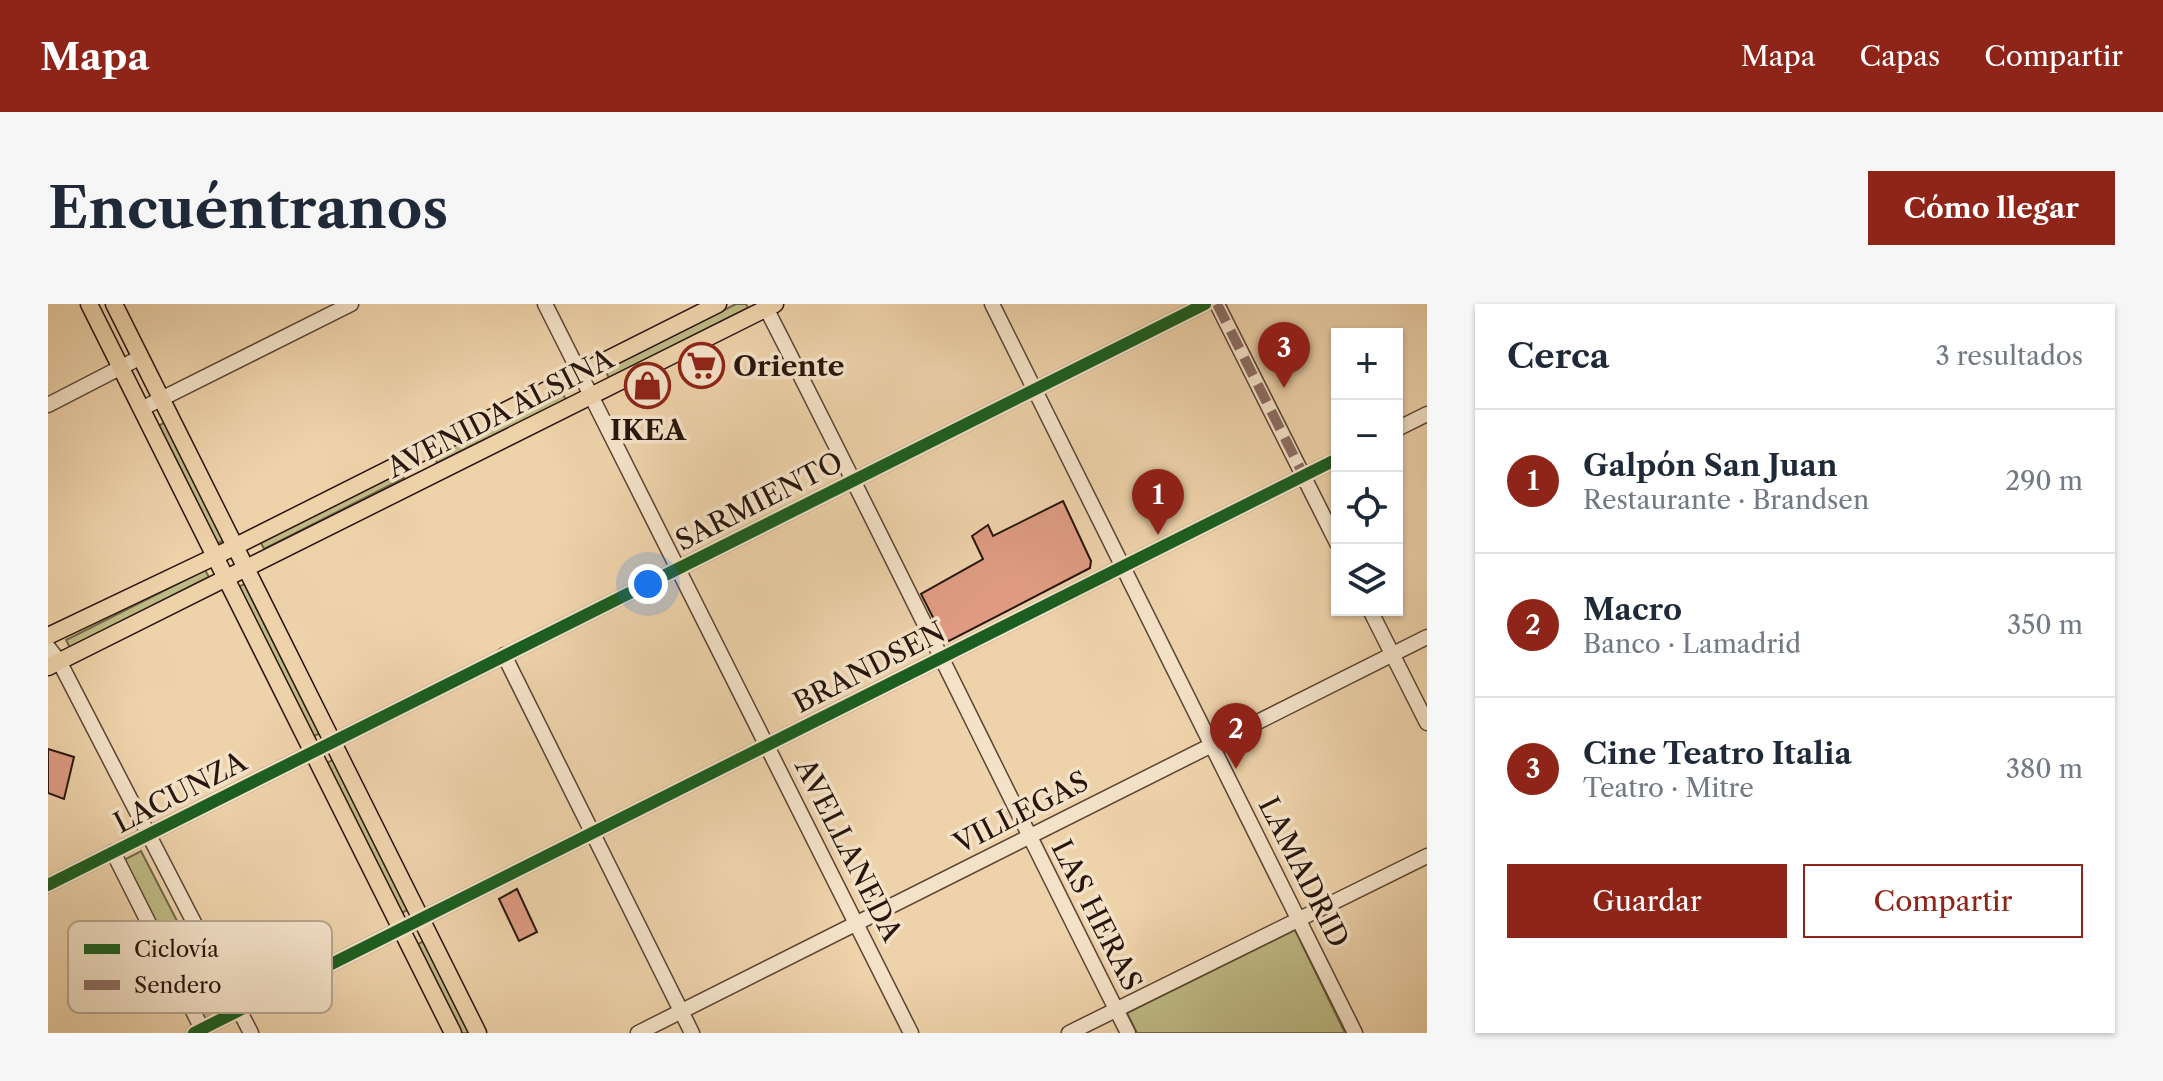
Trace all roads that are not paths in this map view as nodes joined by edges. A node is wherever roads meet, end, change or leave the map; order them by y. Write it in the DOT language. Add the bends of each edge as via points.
graph roads {
  1 [pos="89,304"];
  2 [pos="114,304"];
  3 [pos="351,304"];
  4 [pos="545,304"];
  5 [pos="718,304"];
  6 [pos="992,304"];
  7 [pos="1205,304"];
  8 [pos="1217,304"];
  9 [pos="769,305"];
  10 [pos="141,357"];
  11 [pos="120,368"];
  12 [pos="580,374"];
  13 [pos="1035,389"];
  14 [pos="591,396"];
  15 [pos="162,397"];
  16 [pos="48,405"];
  17 [pos="141,409"];
  18 [pos="1427,414"];
  19 [pos="1403,426"];
  20 [pos="414,456"];
  21 [pos="1331,462"];
  22 [pos="1304,476"];
  23 [pos="426,479"];
  24 [pos="853,480"];
  25 [pos="1331,531"];
  26 [pos="235,545"];
  27 [pos="214,557"];
  28 [pos="1124,566"];
  29 [pos="678,568"];
  30 [pos="247,569"];
  31 [pos="226,579"];
  32 [pos="1373,616"];
  33 [pos="48,636"];
  34 [pos="1427,637"];
  35 [pos="48,647"];
  36 [pos="1392,654"];
  37 [pos="504,655"];
  38 [pos="942,657"];
  39 [pos="53,664"];
  40 [pos="1427,723"];
  41 [pos="334,741"];
  42 [pos="1211,744"];
  43 [pos="767,745"];
  44 [pos="313,752"];
  45 [pos="593,832"];
  46 [pos="147,835"];
  47 [pos="1028,837"];
  48 [pos="113,852"];
  49 [pos="1427,856"];
  50 [pos="48,885"];
  51 [pos="422,918"];
  52 [pos="1300,920"];
  53 [pos="146,921"];
  54 [pos="192,921"];
  55 [pos="857,924"];
  56 [pos="401,929"];
  57 [pos="332,964"];
  58 [pos="1116,1010"];
  59 [pos="681,1012"];
  60 [pos="233,1013"];
  61 [pos="241,1013"];
  62 [pos="198,1031"];
  63 [pos="251,1033"];
  64 [pos="453,1033"];
  65 [pos="478,1033"];
  66 [pos="638,1033"];
  67 [pos="692,1033"];
  68 [pos="911,1033"];
  69 [pos="1069,1033"];
  70 [pos="1128,1033"];
  71 [pos="1355,1033"];
  1 -- 11 [label="main road"];
  2 -- 10 [label="main road"];
  3 -- 15 [label="street"];
  4 -- 12 [label="street, AVELLANEDA"];
  5 -- 12 [label="main road, AVENIDA ALSINA"];
  6 -- 13 [label="street, LAMADRID"];
  7 -- 13 [label="street, SARMIENTO"];
  8 -- 22 [label="street"];
  9 -- 14 [label="main road, AVENIDA ALSINA"];
  9 -- 24 [label="street, LAS HERAS"];
  10 -- 11 [label="street"];
  10 -- 15 [label="main road"];
  11 -- 16 [label="street"];
  11 -- 17 [label="main road"];
  12 -- 14 [label="street, AVELLANEDA"];
  12 -- 20 [label="main road, AVENIDA ALSINA"];
  13 -- 24 [label="street, SARMIENTO"];
  13 -- 28 [label="street, LAMADRID"];
  14 -- 23 [label="main road, AVENIDA ALSINA"];
  14 -- 29 [label="street, AVELLANEDA"];
  15 -- 17 [label="street"];
  15 -- 26 [label="main road"];
  17 -- 27 [label="main road"];
  18 -- 19 [label="street"];
  20 -- 23 [label="main road"];
  20 -- 26 [label="main road, AVENIDA ALSINA"];
  21 -- 22 [label="street, BRANDSEN"];
  22 -- 25 [label="street"];
  22 -- 28 [label="street, BRANDSEN"];
  23 -- 30 [label="main road, AVENIDA ALSINA"];
  24 -- 29 [label="street, SARMIENTO"];
  24 -- 38 [label="street, LAS HERAS"];
  26 -- 27 [label="main road, AVENIDA ALSINA"];
  26 -- 30 [label="main road"];
  27 -- 31 [label="main road"];
  27 -- 33 [label="main road, AVENIDA ALSINA"];
  28 -- 38 [label="street, BRANDSEN"];
  28 -- 42 [label="street, LAMADRID"];
  29 -- 37 [label="street, SARMIENTO"];
  29 -- 43 [label="street, AVELLANEDA"];
  30 -- 31 [label="main road, AVENIDA ALSINA"];
  30 -- 41 [label="main road"];
  31 -- 39 [label="main road, AVENIDA ALSINA"];
  31 -- 44 [label="main road"];
  32 -- 36 [label="street"];
  34 -- 36 [label="street, VILLEGAS"];
  35 -- 39 [label="street"];
  36 -- 40 [label="street"];
  36 -- 42 [label="street, VILLEGAS"];
  37 -- 41 [label="street, SARMIENTO"];
  37 -- 45 [label="street"];
  38 -- 43 [label="street, BRANDSEN"];
  38 -- 47 [label="street, LAS HERAS"];
  39 -- 46 [label="street"];
  41 -- 44 [label="street, LACUNZA"];
  41 -- 51 [label="main road"];
  42 -- 47 [label="street, VILLEGAS"];
  42 -- 52 [label="street, LAMADRID"];
  43 -- 45 [label="street, BRANDSEN"];
  43 -- 55 [label="street, AVELLANEDA"];
  44 -- 46 [label="street, LACUNZA"];
  44 -- 56 [label="main road"];
  45 -- 51 [label="street, BRANDSEN"];
  45 -- 59 [label="street"];
  46 -- 48 [label="street, LACUNZA"];
  46 -- 54 [label="street"];
  47 -- 55 [label="street, VILLEGAS"];
  47 -- 58 [label="street, LAS HERAS"];
  48 -- 50 [label="street, LACUNZA"];
  48 -- 53 [label="street"];
  49 -- 52 [label="street"];
  51 -- 56 [label="street, BRANDSEN"];
  51 -- 65 [label="main road"];
  52 -- 58 [label="street"];
  52 -- 71 [label="street, LAMADRID"];
  55 -- 59 [label="street, VILLEGAS"];
  55 -- 68 [label="street, AVELLANEDA"];
  56 -- 57 [label="street, BRANDSEN"];
  56 -- 64 [label="main road"];
  58 -- 69 [label="street"];
  58 -- 70 [label="street, LAS HERAS"];
  59 -- 66 [label="street, VILLEGAS"];
  59 -- 67 [label="street"];
  60 -- 62 [label="street, BRANDSEN"];
  61 -- 63 [label="street"];
}
